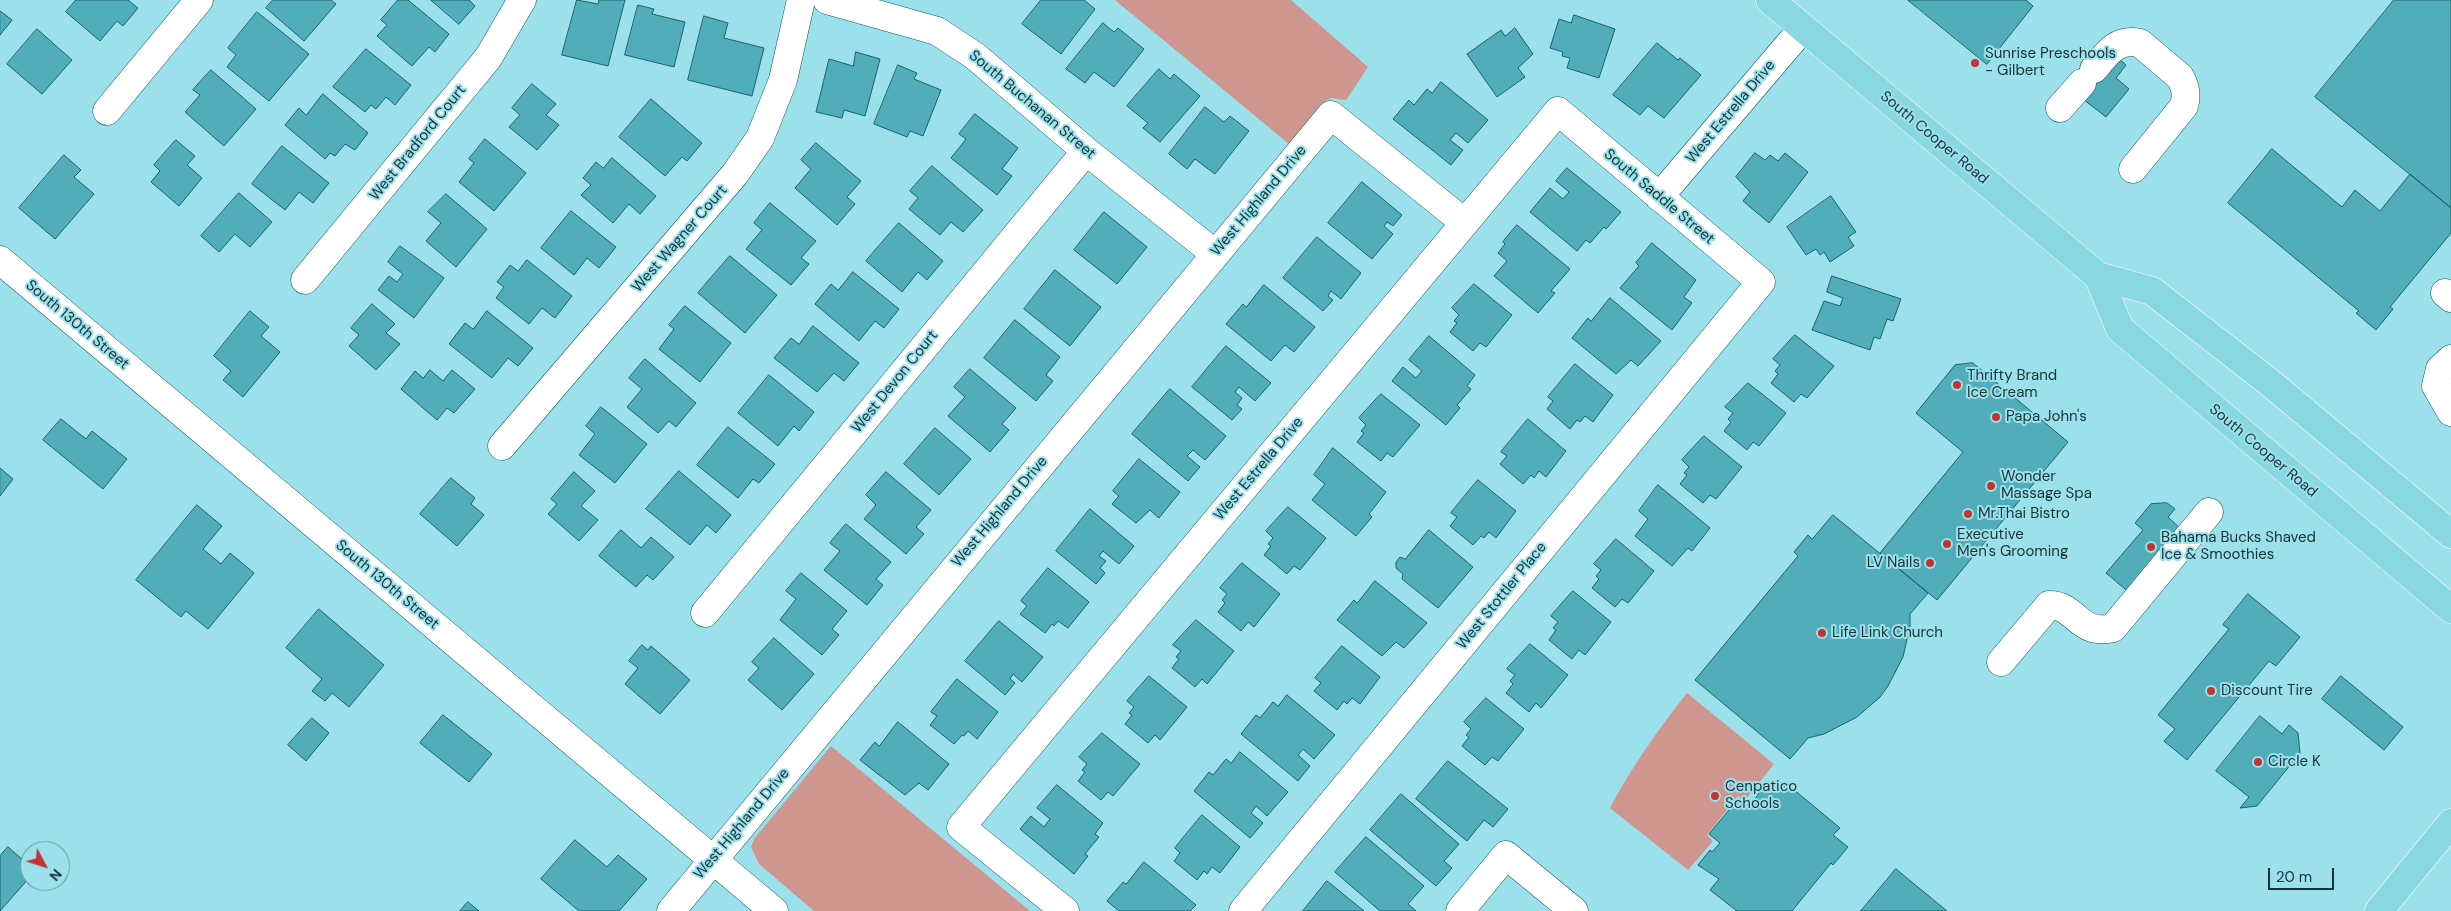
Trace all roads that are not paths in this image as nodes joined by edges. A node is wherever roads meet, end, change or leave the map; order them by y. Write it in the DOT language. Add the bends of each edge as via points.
graph roads {
  1 [pos="199,0"];
  2 [pos="522,0"];
  3 [pos="801,0"];
  4 [pos="827,0"];
  5 [pos="1770,0"];
  6 [pos="1803,28"];
  7 [pos="2060,108"];
  8 [pos="108,111"];
  9 [pos="1558,111"];
  10 [pos="1086,150"];
  11 [pos="2133,169"];
  12 [pos="1659,197"];
  13 [pos="1465,223"];
  14 [pos="1214,254"];
  15 [pos="0,260"];
  16 [pos="2098,276"];
  17 [pos="305,280"];
  18 [pos="1761,282"];
  19 [pos="2451,359"];
  20 [pos="2449,405"];
  21 [pos="502,446"];
  22 [pos="2209,512"];
  23 [pos="2451,534"];
  24 [pos="2451,609"];
  25 [pos="705,613"];
  26 [pos="2001,662"];
  27 [pos="2451,823"];
  28 [pos="713,860"];
  29 [pos="671,911"];
  30 [pos="774,911"];
  31 [pos="1065,911"];
  32 [pos="1243,911"];
  33 [pos="1460,911"];
  34 [pos="1574,911"];
  35 [pos="2379,911"];
  1 -- 8 [label="street"];
  2 -- 17 [label="street, West Bradford Court" via="488,58"];
  3 -- 21 [label="street, West Wagner Court" via="782,80 760,138 735,174"];
  4 -- 10 [label="street, South Buchanan Street" via="937,31 975,56"];
  5 -- 6 [label="main road, South Cooper Road"];
  6 -- 12 [label="street, West Estrella Drive"];
  6 -- 16 [label="main road, South Cooper Road"];
  7 -- 11 [label="street" via="2115,46 2140,43 2180,77 2186,98 2184,106"];
  9 -- 12 [label="street, South Saddle Street"];
  9 -- 13 [label="street, West Estrella Drive"];
  10 -- 14 [label="street, South Buchanan Street"];
  10 -- 25 [label="street, West Devon Court"];
  12 -- 18 [label="street, South Saddle Street"];
  13 -- 14 [label="street, West Highland Drive" via="1331,114"];
  13 -- 31 [label="street, West Estrella Drive" via="961,827"];
  14 -- 28 [label="street, West Highland Drive"];
  15 -- 28 [label="street, South 130th Street"];
  16 -- 23 [label="main road, South Cooper Road" via="2152,291 2269,382"];
  16 -- 24 [label="main road, South Cooper Road" via="2120,329"];
  18 -- 32 [label="street, West Stottler Place"];
  19 -- 20 [label="street" via="2440,369 2436,386"];
  22 -- 26 [label="street" via="2113,628 2095,630 2064,609 2049,605"];
  27 -- 35 [label="main road"];
  28 -- 29 [label="street, West Highland Drive"];
  28 -- 30 [label="street, South 130th Street"];
  33 -- 34 [label="street" via="1506,855"];
}
